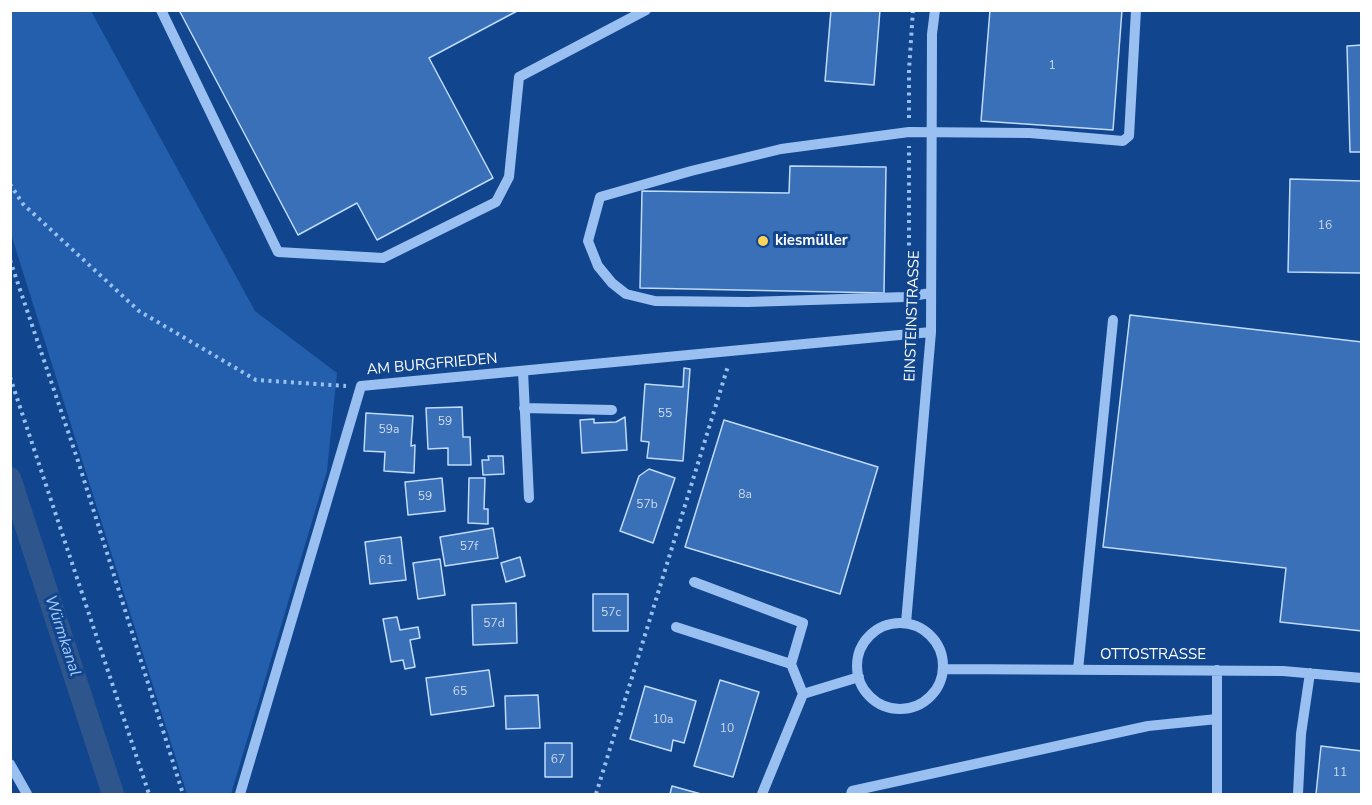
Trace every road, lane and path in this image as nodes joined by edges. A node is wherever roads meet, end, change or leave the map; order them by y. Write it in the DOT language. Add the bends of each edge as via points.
graph roads {
  1 [pos="161,10"];
  2 [pos="646,10"];
  3 [pos="935,10"];
  4 [pos="1136,10"];
  5 [pos="932,132"];
  6 [pos="10,184"];
  7 [pos="10,260"];
  8 [pos="931,293"];
  9 [pos="1113,320"];
  10 [pos="930,332"];
  11 [pos="733,351"];
  12 [pos="523,371"];
  13 [pos="10,377"];
  14 [pos="360,387"];
  15 [pos="524,408"];
  16 [pos="612,410"];
  17 [pos="529,498"];
  18 [pos="694,582"];
  19 [pos="906,623"];
  20 [pos="676,627"];
  21 [pos="791,664"];
  22 [pos="944,669"];
  23 [pos="1078,670"];
  24 [pos="1217,670"];
  25 [pos="1310,673"];
  26 [pos="859,677"];
  27 [pos="1362,678"];
  28 [pos="803,694"];
  29 [pos="1217,719"];
  30 [pos="10,764"];
  31 [pos="27,795"];
  32 [pos="149,795"];
  33 [pos="183,795"];
  34 [pos="240,795"];
  35 [pos="596,795"];
  36 [pos="762,795"];
  37 [pos="850,795"];
  38 [pos="1217,795"];
  39 [pos="1298,795"];
  1 -- 2 [label="street" via="278,252 383,258 496,202 509,177 519,77"];
  3 -- 5 [label="street, EINSTEINSTRASSE"];
  4 -- 5 [label="street" via="1129,136 1123,141"];
  5 -- 8 [label="street, EINSTEINSTRASSE"];
  5 -- 8 [label="street" via="781,149 600,197 588,241 598,266 612,283 626,294 655,301 860,299"];
  6 -- 14 [label="path" via="23,204 138,312 256,380"];
  7 -- 33 [label="path"];
  8 -- 10 [label="street, EINSTEINSTRASSE"];
  9 -- 23 [label="street"];
  10 -- 11 [label="street, AM BURGFRIEDEN"];
  10 -- 19 [label="street, EINSTEINSTRASSE"];
  11 -- 12 [label="street, AM BURGFRIEDEN"];
  11 -- 35 [label="path"];
  12 -- 14 [label="street, AM BURGFRIEDEN"];
  12 -- 15 [label="street"];
  13 -- 32 [label="path"];
  14 -- 34 [label="street, AM BURGFRIEDEN"];
  15 -- 16 [label="street"];
  15 -- 17 [label="street"];
  18 -- 21 [label="street" via="803,623"];
  19 -- 22 [label="street" via="927,631 937,641"];
  19 -- 26 [label="street" via="886,625 863,642 858,656"];
  20 -- 21 [label="street"];
  21 -- 28 [label="street"];
  22 -- 23 [label="street, OTTOSTRASSE"];
  22 -- 26 [label="street" via="933,694 909,709 880,705 869,696"];
  23 -- 24 [label="street, OTTOSTRASSE"];
  24 -- 25 [label="street, OTTOSTRASSE"];
  24 -- 29 [label="street"];
  25 -- 27 [label="street, OTTOSTRASSE"];
  25 -- 39 [label="street" via="1300,734"];
  26 -- 28 [label="street"];
  28 -- 36 [label="street"];
  29 -- 37 [label="street" via="1148,726 852,791"];
  29 -- 38 [label="street"];
  30 -- 31 [label="street"];
}
